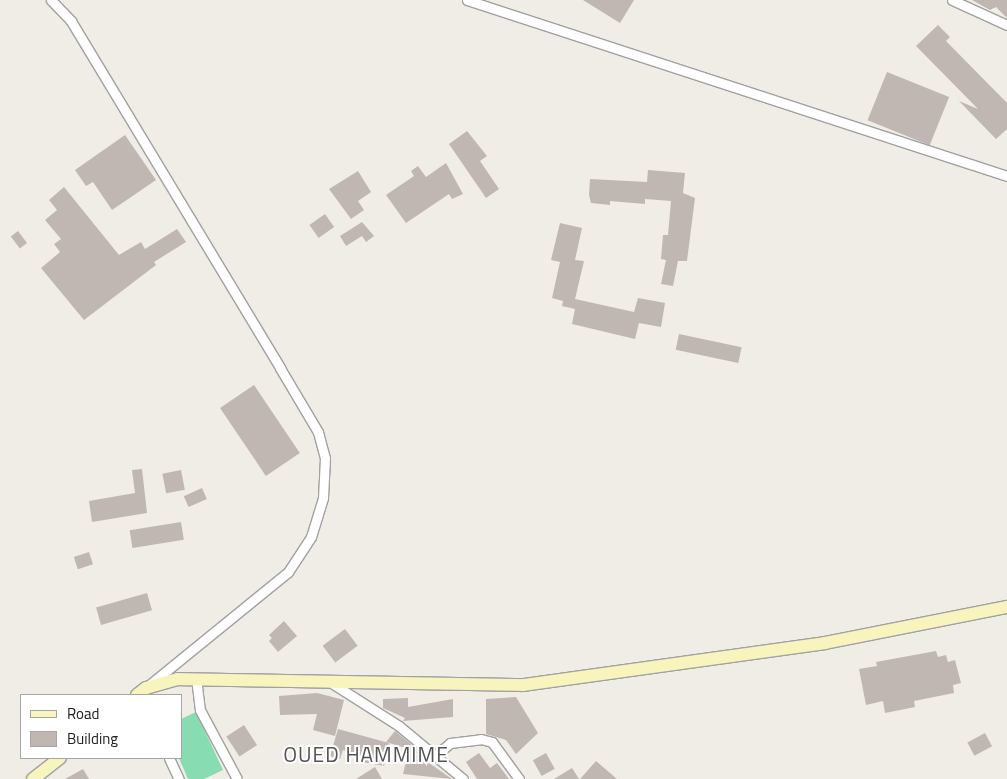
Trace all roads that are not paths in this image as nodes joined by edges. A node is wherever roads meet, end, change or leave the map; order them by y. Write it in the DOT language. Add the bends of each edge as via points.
graph roads {
  1 [pos="51,0"];
  2 [pos="467,0"];
  3 [pos="952,0"];
  4 [pos="1007,25"];
  5 [pos="1007,176"];
  6 [pos="1007,607"];
  7 [pos="196,678"];
  8 [pos="326,680"];
  9 [pos="142,692"];
  10 [pos="437,754"];
  11 [pos="59,759"];
  12 [pos="169,759"];
  13 [pos="33,779"];
  14 [pos="179,779"];
  15 [pos="237,779"];
  16 [pos="463,779"];
  17 [pos="519,779"];
  1 -- 9 [label="street" via="71,21 280,368 318,432 325,458 323,498 311,537 288,572"];
  2 -- 5 [label="street"];
  3 -- 4 [label="street"];
  6 -- 8 [label="main road" via="825,643 523,685"];
  7 -- 8 [label="main road"];
  7 -- 9 [label="main road" via="178,678"];
  7 -- 15 [label="street" via="200,710"];
  8 -- 10 [label="street"];
  10 -- 16 [label="street"];
  10 -- 17 [label="street" via="450,744 481,739 492,742"];
  11 -- 13 [label="main road"];
  12 -- 14 [label="street"];
}
